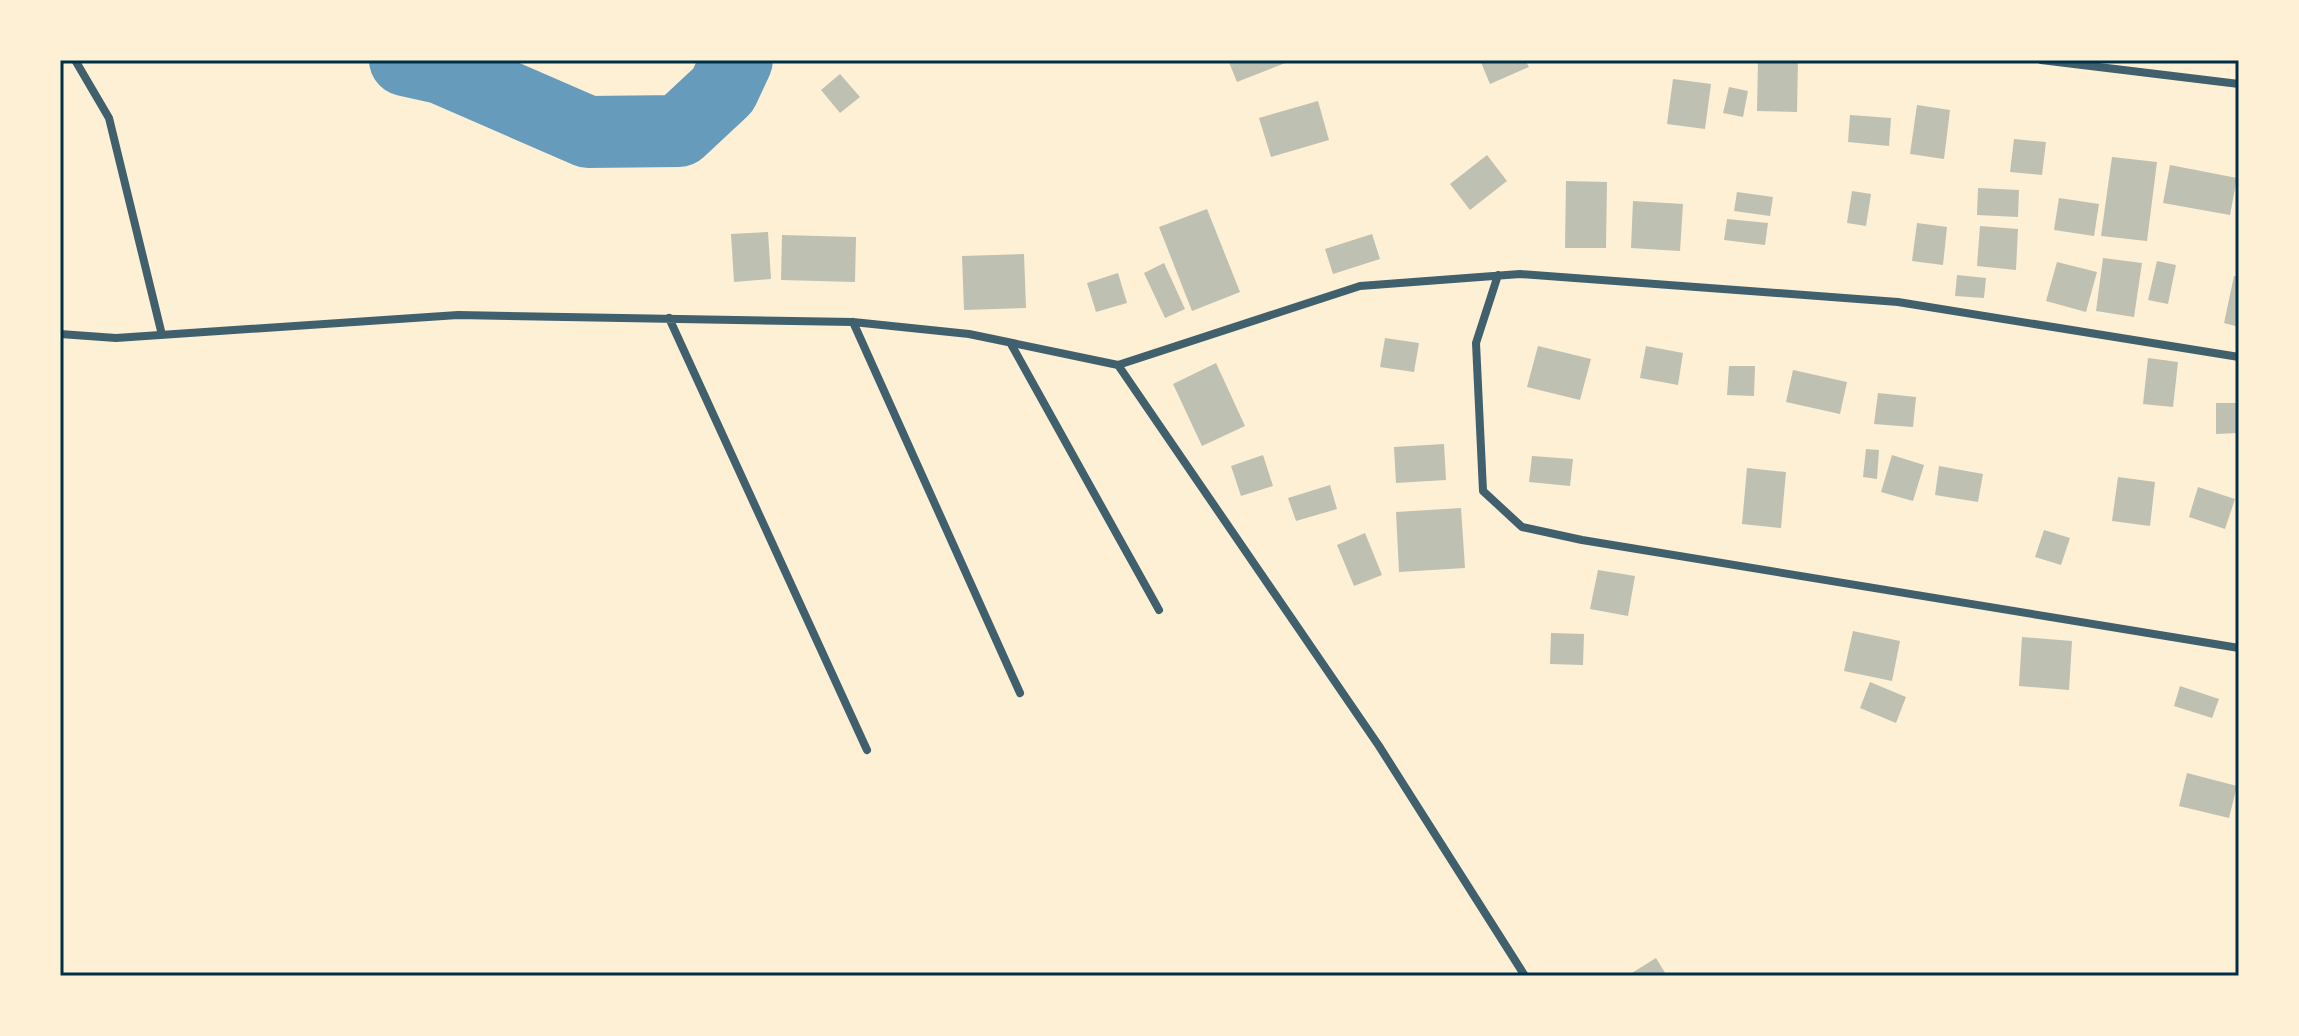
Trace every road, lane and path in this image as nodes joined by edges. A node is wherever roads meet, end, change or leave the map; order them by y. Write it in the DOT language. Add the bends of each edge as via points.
graph roads {
  1 [pos="75,60"];
  2 [pos="2041,60"];
  3 [pos="2131,60"];
  4 [pos="2127,71"];
  5 [pos="2239,84"];
  6 [pos="1498,275"];
  7 [pos="669,318"];
  8 [pos="853,322"];
  9 [pos="60,334"];
  10 [pos="162,335"];
  11 [pos="1011,344"];
  12 [pos="2239,357"];
  13 [pos="1118,365"];
  14 [pos="1159,610"];
  15 [pos="2239,648"];
  16 [pos="1020,693"];
  17 [pos="867,750"];
  18 [pos="1525,976"];
  1 -- 10 [label="street" via="109,118"];
  2 -- 4 [label="street"];
  3 -- 4 [label="street"];
  4 -- 5 [label="street"];
  6 -- 12 [label="street" via="1898,302"];
  6 -- 13 [label="street" via="1360,286"];
  6 -- 15 [label="street" via="1476,343 1483,491 1522,527"];
  7 -- 8 [label="street"];
  7 -- 10 [label="street" via="458,315"];
  7 -- 17 [label="street"];
  8 -- 11 [label="street" via="969,334"];
  8 -- 16 [label="street"];
  9 -- 10 [label="street"];
  11 -- 13 [label="street"];
  11 -- 14 [label="street"];
  13 -- 18 [label="street" via="1379,746"];
}
